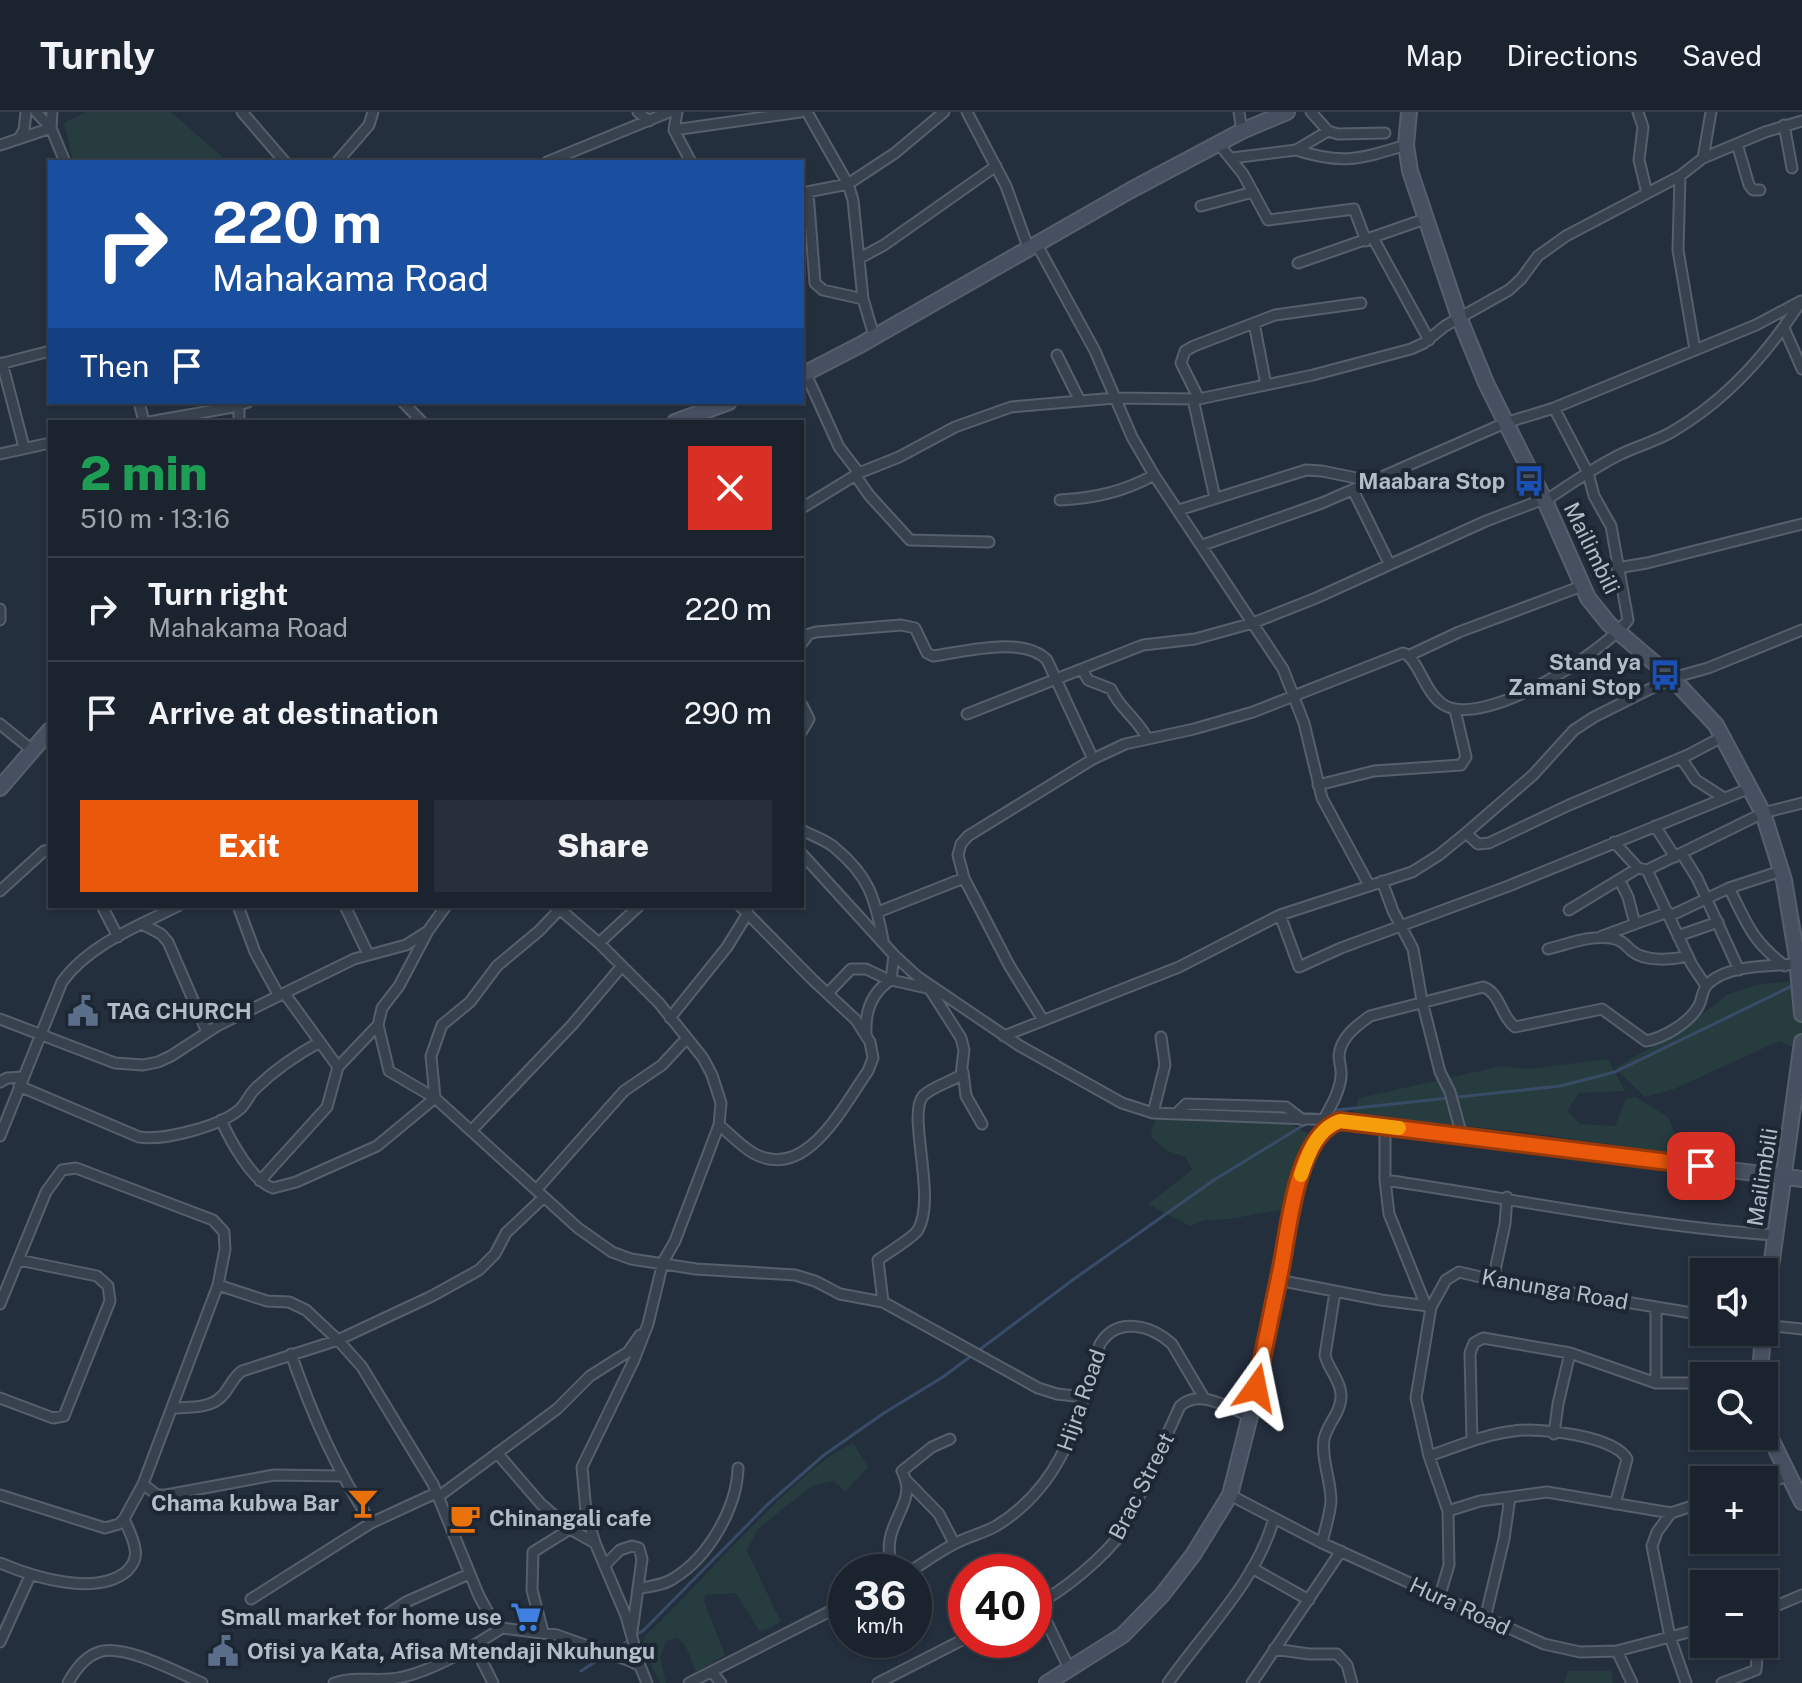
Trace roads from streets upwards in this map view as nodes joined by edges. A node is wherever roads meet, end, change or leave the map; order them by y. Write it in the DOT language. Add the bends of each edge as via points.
graph roads {
  1 [pos="26,112"];
  2 [pos="36,112"];
  3 [pos="52,112"];
  4 [pos="242,112"];
  5 [pos="373,112"];
  6 [pos="638,112"];
  7 [pos="669,112"];
  8 [pos="677,112"];
  9 [pos="800,112"];
  10 [pos="807,112"];
  11 [pos="944,112"];
  12 [pos="967,112"];
  13 [pos="1239,112"];
  14 [pos="1287,112"];
  15 [pos="1311,112"];
  16 [pos="1409,112"];
  17 [pos="1638,112"];
  18 [pos="1711,112"];
  19 [pos="649,121"];
  20 [pos="1802,121"];
  21 [pos="1784,125"];
  22 [pos="51,128"];
  23 [pos="674,130"];
  24 [pos="1242,131"];
  25 [pos="1328,131"];
  26 [pos="1385,133"];
  27 [pos="19,139"];
  28 [pos="1218,143"];
  29 [pos="1737,144"];
  30 [pos="0,145"];
  31 [pos="1406,145"];
  32 [pos="1296,150"];
  33 [pos="1232,158"];
  34 [pos="1703,158"];
  35 [pos="64,160"];
  36 [pos="283,160"];
  37 [pos="339,160"];
  38 [pos="552,160"];
  39 [pos="690,160"];
  40 [pos="996,166"];
  41 [pos="1792,168"];
  42 [pos="1680,176"];
  43 [pos="848,184"];
  44 [pos="1760,190"];
  45 [pos="1253,192"];
  46 [pos="805,193"];
  47 [pos="1647,193"];
  48 [pos="1201,206"];
  49 [pos="1425,219"];
  50 [pos="1370,239"];
  51 [pos="1032,245"];
  52 [pos="860,258"];
  53 [pos="1298,263"];
  54 [pos="863,299"];
  55 [pos="1802,301"];
  56 [pos="1361,303"];
  57 [pos="1459,317"];
  58 [pos="1254,323"];
  59 [pos="1784,328"];
  60 [pos="874,336"];
  61 [pos="1429,340"];
  62 [pos="1798,345"];
  63 [pos="1695,350"];
  64 [pos="48,352"];
  65 [pos="1057,355"];
  66 [pos="1,364"];
  67 [pos="1802,369"];
  68 [pos="804,374"];
  69 [pos="1266,385"];
  70 [pos="1115,398"];
  71 [pos="1196,399"];
  72 [pos="1080,401"];
  73 [pos="244,404"];
  74 [pos="405,404"];
  75 [pos="724,404"];
  76 [pos="1554,408"];
  77 [pos="157,420"];
  78 [pos="420,420"];
  79 [pos="680,420"];
  80 [pos="1505,423"];
  81 [pos="48,443"];
  82 [pos="24,447"];
  83 [pos="0,454"];
  84 [pos="1588,473"];
  85 [pos="857,474"];
  86 [pos="1154,475"];
  87 [pos="1371,481"];
  88 [pos="1353,490"];
  89 [pos="1215,498"];
  90 [pos="1060,500"];
  91 [pos="1544,500"];
  92 [pos="804,507"];
  93 [pos="1179,510"];
  94 [pos="1802,524"];
  95 [pos="989,542"];
  96 [pos="1203,545"];
  97 [pos="1389,563"];
  98 [pos="1617,568"];
  99 [pos="1582,586"];
  100 [pos="0,609"];
  101 [pos="0,620"];
  102 [pos="1253,623"];
  103 [pos="1802,630"];
  104 [pos="1619,632"];
  105 [pos="804,640"];
  106 [pos="1410,655"];
  107 [pos="1082,669"];
  108 [pos="1672,678"];
  109 [pos="1057,680"];
  110 [pos="1295,696"];
  111 [pos="804,709"];
  112 [pos="1455,710"];
  113 [pos="967,714"];
  114 [pos="0,724"];
  115 [pos="804,728"];
  116 [pos="48,732"];
  117 [pos="1724,736"];
  118 [pos="1147,738"];
  119 [pos="32,750"];
  120 [pos="1681,758"];
  121 [pos="1093,759"];
  122 [pos="1318,785"];
  123 [pos="0,788"];
  124 [pos="1750,788"];
  125 [pos="1724,798"];
  126 [pos="1802,803"];
  127 [pos="1763,813"];
  128 [pos="1655,826"];
  129 [pos="804,831"];
  130 [pos="1466,833"];
  131 [pos="1614,842"];
  132 [pos="48,850"];
  133 [pos="804,856"];
  134 [pos="1678,856"];
  135 [pos="1643,869"];
  136 [pos="1781,871"];
  137 [pos="964,878"];
  138 [pos="1382,881"];
  139 [pos="1620,881"];
  140 [pos="1369,885"];
  141 [pos="1729,888"];
  142 [pos="0,891"];
  143 [pos="1706,898"];
  144 [pos="103,908"];
  145 [pos="174,908"];
  146 [pos="239,908"];
  147 [pos="346,908"];
  148 [pos="445,908"];
  149 [pos="558,908"];
  150 [pos="637,908"];
  151 [pos="744,910"];
  152 [pos="1569,910"];
  153 [pos="878,912"];
  154 [pos="1669,914"];
  155 [pos="1280,915"];
  156 [pos="1718,922"];
  157 [pos="142,924"];
  158 [pos="1635,924"];
  159 [pos="1401,927"];
  160 [pos="428,931"];
  161 [pos="1678,936"];
  162 [pos="118,937"];
  163 [pos="1599,937"];
  164 [pos="883,940"];
  165 [pos="599,943"];
  166 [pos="1548,949"];
  167 [pos="368,954"];
  168 [pos="894,955"];
  169 [pos="1688,956"];
  170 [pos="622,966"];
  171 [pos="1794,966"];
  172 [pos="1739,970"];
  173 [pos="891,980"];
  174 [pos="1706,986"];
  175 [pos="929,988"];
  176 [pos="942,991"];
  177 [pos="828,993"];
  178 [pos="282,995"];
  179 [pos="1801,995"];
  180 [pos="1422,1001"];
  181 [pos="1802,1014"];
  182 [pos="670,1018"];
  183 [pos="0,1019"];
  184 [pos="1043,1020"];
  185 [pos="378,1025"];
  186 [pos="207,1032"];
  187 [pos="42,1036"];
  188 [pos="866,1036"];
  189 [pos="1004,1036"];
  190 [pos="1161,1037"];
  191 [pos="687,1038"];
  192 [pos="320,1042"];
  193 [pos="1802,1042"];
  194 [pos="962,1065"];
  195 [pos="338,1067"];
  196 [pos="21,1081"];
  197 [pos="0,1082"];
  198 [pos="435,1098"];
  199 [pos="1799,1100"];
  200 [pos="1153,1113"];
  201 [pos="1324,1119"];
  202 [pos="221,1120"];
  203 [pos="1340,1121"];
  204 [pos="982,1124"];
  205 [pos="719,1125"];
  206 [pos="1385,1126"];
  207 [pos="472,1130"];
  208 [pos="0,1136"];
  209 [pos="1462,1136"];
  210 [pos="1785,1177"];
  211 [pos="1802,1179"];
  212 [pos="1385,1180"];
  213 [pos="260,1181"];
  214 [pos="541,1193"];
  215 [pos="1507,1197"];
  216 [pos="1775,1235"];
  217 [pos="1772,1258"];
  218 [pos="19,1260"];
  219 [pos="663,1262"];
  220 [pos="1278,1280"];
  221 [pos="1493,1280"];
  222 [pos="218,1285"];
  223 [pos="1335,1292"];
  224 [pos="883,1302"];
  225 [pos="0,1304"];
  226 [pos="1428,1306"];
  227 [pos="1656,1307"];
  228 [pos="1690,1313"];
  229 [pos="648,1324"];
  230 [pos="1778,1326"];
  231 [pos="1802,1329"];
  232 [pos="338,1340"];
  233 [pos="1570,1353"];
  234 [pos="291,1354"];
  235 [pos="1656,1383"];
  236 [pos="1690,1383"];
  237 [pos="1084,1397"];
  238 [pos="0,1398"];
  239 [pos="1204,1398"];
  240 [pos="173,1408"];
  241 [pos="1250,1416"];
  242 [pos="1554,1434"];
  243 [pos="950,1439"];
  244 [pos="1472,1441"];
  245 [pos="1776,1450"];
  246 [pos="497,1453"];
  247 [pos="1429,1456"];
  248 [pos="738,1468"];
  249 [pos="341,1476"];
  250 [pos="1787,1476"];
  251 [pos="1778,1479"];
  252 [pos="908,1482"];
  253 [pos="143,1484"];
  254 [pos="0,1495"];
  255 [pos="437,1495"];
  256 [pos="1230,1495"];
  257 [pos="1510,1497"];
  258 [pos="1802,1502"];
  259 [pos="1615,1504"];
  260 [pos="1690,1507"];
  261 [pos="1448,1511"];
  262 [pos="1671,1513"];
  263 [pos="1274,1518"];
  264 [pos="124,1519"];
  265 [pos="371,1523"];
  266 [pos="570,1529"];
  267 [pos="595,1543"];
  268 [pos="954,1543"];
  269 [pos="1322,1543"];
  270 [pos="1341,1551"];
  271 [pos="891,1554"];
  272 [pos="932,1557"];
  273 [pos="0,1563"];
  274 [pos="606,1564"];
  275 [pos="1252,1568"];
  276 [pos="469,1574"];
  277 [pos="30,1576"];
  278 [pos="638,1589"];
  279 [pos="1052,1593"];
  280 [pos="1440,1595"];
  281 [pos="1802,1595"];
  282 [pos="251,1599"];
  283 [pos="1309,1600"];
  284 [pos="1778,1605"];
  285 [pos="828,1611"];
  286 [pos="380,1619"];
  287 [pos="1485,1619"];
  288 [pos="502,1628"];
  289 [pos="543,1632"];
  290 [pos="1690,1632"];
  291 [pos="631,1635"];
  292 [pos="1670,1637"];
  293 [pos="0,1642"];
  294 [pos="474,1645"];
  295 [pos="948,1649"];
  296 [pos="1274,1649"];
  297 [pos="1617,1651"];
  298 [pos="1052,1654"];
  299 [pos="1757,1658"];
  300 [pos="640,1666"];
  301 [pos="712,1672"];
  302 [pos="1060,1678"];
  303 [pos="897,1679"];
  304 [pos="68,1683"];
  305 [pos="202,1683"];
  306 [pos="334,1683"];
  307 [pos="493,1683"];
  308 [pos="647,1683"];
  309 [pos="689,1683"];
  310 [pos="721,1683"];
  311 [pos="878,1683"];
  312 [pos="1168,1683"];
  313 [pos="1252,1683"];
  314 [pos="1352,1683"];
  315 [pos="1632,1683"];
  316 [pos="1686,1683"];
  317 [pos="1722,1683"];
  1 -- 27 [label="street"];
  2 -- 22 [label="street"];
  3 -- 22 [label="street"];
  4 -- 36 [label="street"];
  5 -- 37 [label="street" via="369,125"];
  6 -- 19 [label="street"];
  7 -- 19 [label="street"];
  8 -- 23 [label="street"];
  9 -- 23 [label="street"];
  10 -- 43 [label="street"];
  11 -- 43 [label="street"];
  12 -- 40 [label="street"];
  13 -- 24 [label="street"];
  14 -- 24 [label="street"];
  15 -- 25 [label="street"];
  16 -- 31 [label="street, Mailimbili"];
  17 -- 47 [label="street" via="1643,127 1639,160"];
  18 -- 34 [label="street"];
  19 -- 38 [label="street"];
  20 -- 21 [label="street"];
  21 -- 29 [label="street"];
  21 -- 41 [label="street"];
  22 -- 27 [label="street"];
  22 -- 35 [label="street"];
  23 -- 39 [label="street"];
  24 -- 28 [label="street"];
  25 -- 26 [label="street"];
  25 -- 32 [label="street"];
  27 -- 30 [label="street"];
  28 -- 33 [label="street"];
  28 -- 51 [label="street"];
  29 -- 34 [label="street"];
  29 -- 44 [label="street" via="1750,188"];
  31 -- 32 [label="street" via="1338,161"];
  31 -- 49 [label="street, Mailimbili"];
  32 -- 33 [label="street"];
  33 -- 45 [label="street"];
  34 -- 42 [label="street"];
  40 -- 51 [label="street"];
  40 -- 52 [label="street"];
  42 -- 47 [label="street"];
  42 -- 63 [label="street" via="1678,250"];
  43 -- 46 [label="street"];
  43 -- 52 [label="street"];
  45 -- 48 [label="street"];
  45 -- 50 [label="street" via="1271,221 1354,209"];
  46 -- 54 [label="street" via="815,283 823,290"];
  47 -- 57 [label="street" via="1552,244 1509,290"];
  49 -- 50 [label="street"];
  49 -- 57 [label="street, Mailimbili"];
  50 -- 53 [label="street"];
  50 -- 61 [label="street"];
  51 -- 60 [label="street"];
  51 -- 70 [label="street" via="1095,351"];
  52 -- 54 [label="street"];
  54 -- 60 [label="street"];
  55 -- 59 [label="street"];
  55 -- 63 [label="street"];
  56 -- 58 [label="street" via="1297,310"];
  57 -- 61 [label="street"];
  57 -- 80 [label="street, Mailimbili"];
  58 -- 69 [label="street"];
  58 -- 71 [label="street" via="1185,351 1181,363"];
  59 -- 62 [label="street"];
  59 -- 84 [label="street" via="1712,406 1673,432"];
  60 -- 68 [label="street"];
  61 -- 69 [label="street"];
  62 -- 67 [label="street"];
  63 -- 76 [label="street"];
  64 -- 66 [label="street"];
  65 -- 72 [label="street"];
  66 -- 82 [label="street"];
  68 -- 85 [label="street"];
  69 -- 71 [label="street"];
  70 -- 71 [label="street"];
  70 -- 72 [label="street"];
  70 -- 86 [label="street"];
  71 -- 89 [label="street"];
  72 -- 85 [label="street" via="985,414"];
  73 -- 77 [label="street"];
  74 -- 78 [label="street"];
  75 -- 79 [label="street"];
  76 -- 80 [label="street"];
  76 -- 84 [label="street"];
  80 -- 87 [label="street"];
  80 -- 91 [label="street, Mailimbili"];
  81 -- 82 [label="street"];
  82 -- 83 [label="street"];
  84 -- 91 [label="street"];
  84 -- 98 [label="street" via="1611,526"];
  85 -- 92 [label="street"];
  85 -- 95 [label="street" via="910,540"];
  86 -- 90 [label="street" via="1110,495"];
  86 -- 93 [label="street"];
  87 -- 88 [label="street"];
  87 -- 89 [label="street" via="1306,470"];
  88 -- 96 [label="street"];
  88 -- 97 [label="street"];
  89 -- 93 [label="street"];
  91 -- 97 [label="street"];
  91 -- 99 [label="street, Mailimbili"];
  93 -- 96 [label="street"];
  94 -- 98 [label="street"];
  96 -- 102 [label="street"];
  97 -- 102 [label="street"];
  98 -- 104 [label="street" via="1628,620"];
  99 -- 104 [label="street, Mailimbili"];
  99 -- 106 [label="street"];
  100 -- 101 [label="street"];
  102 -- 107 [label="street" via="1195,639 1143,645"];
  102 -- 110 [label="street"];
  103 -- 108 [label="street"];
  104 -- 108 [label="street, Mailimbili"];
  104 -- 112 [label="street" via="1541,684 1488,706"];
  105 -- 109 [label="street" via="816,632 911,625 930,655 1020,647 1041,653"];
  106 -- 110 [label="street" via="1403,653"];
  106 -- 112 [label="street" via="1432,696"];
  107 -- 109 [label="street"];
  107 -- 118 [label="street" via="1088,680 1111,689"];
  108 -- 117 [label="street, Mailimbili"];
  108 -- 130 [label="street" via="1574,730 1533,775"];
  109 -- 113 [label="street"];
  109 -- 121 [label="street"];
  110 -- 118 [label="street" via="1216,723"];
  110 -- 122 [label="street"];
  111 -- 115 [label="street" via="809,719"];
  112 -- 122 [label="street" via="1466,757 1461,765 1374,771"];
  114 -- 119 [label="street"];
  116 -- 119 [label="street"];
  117 -- 120 [label="street"];
  117 -- 124 [label="street, Mailimbili"];
  118 -- 121 [label="street"];
  119 -- 123 [label="street"];
  120 -- 125 [label="street" via="1696,780"];
  120 -- 130 [label="street" via="1489,843 1478,844"];
  121 -- 137 [label="street" via="968,836 958,855"];
  122 -- 140 [label="street"];
  124 -- 125 [label="street"];
  124 -- 127 [label="street, Mailimbili"];
  125 -- 128 [label="street"];
  126 -- 127 [label="street"];
  127 -- 134 [label="street"];
  127 -- 136 [label="street, Mailimbili"];
  128 -- 131 [label="street"];
  128 -- 134 [label="street"];
  129 -- 153 [label="street" via="859,869"];
  130 -- 138 [label="street" via="1412,872"];
  131 -- 135 [label="street"];
  131 -- 159 [label="street"];
  132 -- 142 [label="street"];
  133 -- 164 [label="street"];
  134 -- 135 [label="street"];
  134 -- 143 [label="street"];
  135 -- 139 [label="street"];
  135 -- 154 [label="street"];
  136 -- 141 [label="street"];
  136 -- 171 [label="street, Mailimbili"];
  137 -- 153 [label="street"];
  137 -- 184 [label="street"];
  138 -- 140 [label="street"];
  138 -- 159 [label="street"];
  139 -- 152 [label="street"];
  139 -- 158 [label="street"];
  140 -- 155 [label="street"];
  141 -- 143 [label="street"];
  141 -- 171 [label="street" via="1764,950"];
  143 -- 154 [label="street"];
  143 -- 156 [label="street"];
  144 -- 162 [label="street"];
  145 -- 157 [label="street"];
  146 -- 178 [label="street" via="255,952"];
  147 -- 167 [label="street"];
  148 -- 160 [label="street"];
  149 -- 165 [label="street"];
  149 -- 198 [label="street" via="442,1025 431,1056"];
  150 -- 165 [label="street"];
  151 -- 177 [label="street"];
  151 -- 182 [label="street" via="727,947"];
  153 -- 164 [label="street"];
  154 -- 158 [label="street"];
  154 -- 161 [label="street"];
  155 -- 159 [label="street" via="1299,967"];
  155 -- 184 [label="street" via="1179,967"];
  156 -- 161 [label="street"];
  156 -- 172 [label="street"];
  157 -- 162 [label="street"];
  157 -- 186 [label="street" via="168,942"];
  158 -- 163 [label="street"];
  159 -- 180 [label="street" via="1413,949"];
  160 -- 167 [label="street" via="401,948"];
  160 -- 185 [label="street" via="384,1004"];
  161 -- 169 [label="street"];
  162 -- 187 [label="street" via="70,970"];
  163 -- 166 [label="street"];
  163 -- 169 [label="street" via="1625,942 1632,952 1647,957"];
  164 -- 168 [label="street"];
  165 -- 170 [label="street"];
  167 -- 178 [label="street"];
  168 -- 173 [label="street"];
  168 -- 176 [label="street"];
  169 -- 174 [label="street"];
  170 -- 182 [label="street"];
  170 -- 207 [label="street"];
  171 -- 172 [label="street"];
  171 -- 179 [label="street, Mailimbili"];
  172 -- 174 [label="street"];
  173 -- 175 [label="street"];
  173 -- 177 [label="street" via="851,969"];
  173 -- 188 [label="street" via="871,1000"];
  174 -- 180 [label="street" via="1695,1012 1666,1034 1646,1041 1602,1009 1515,1027 1487,987"];
  175 -- 176 [label="street"];
  175 -- 194 [label="street" via="961,1038"];
  176 -- 189 [label="street"];
  177 -- 188 [label="street"];
  178 -- 186 [label="street"];
  178 -- 192 [label="street"];
  179 -- 181 [label="street, Mailimbili"];
  180 -- 201 [label="street" via="1370,1016 1350,1033 1339,1054 1341,1076"];
  180 -- 209 [label="street"];
  182 -- 191 [label="street"];
  183 -- 187 [label="street"];
  184 -- 189 [label="street"];
  185 -- 195 [label="street"];
  185 -- 198 [label="street" via="389,1071"];
  186 -- 187 [label="street" via="171,1056 143,1065 115,1063"];
  187 -- 196 [label="street"];
  188 -- 205 [label="street" via="873,1058 868,1071 809,1149 784,1160 767,1158"];
  189 -- 200 [label="street" via="1108,1096"];
  190 -- 200 [label="street" via="1165,1065"];
  191 -- 205 [label="street" via="712,1075 721,1103"];
  191 -- 214 [label="street" via="662,1065 624,1091"];
  192 -- 195 [label="street"];
  192 -- 202 [label="street" via="288,1061 242,1107"];
  193 -- 199 [label="street, Mailimbili"];
  194 -- 204 [label="street" via="966,1096"];
  194 -- 224 [label="street" via="961,1075 920,1102 924,1212 917,1232 878,1260"];
  195 -- 213 [label="street" via="327,1107"];
  196 -- 197 [label="street"];
  196 -- 202 [label="street" via="139,1137 166,1136"];
  196 -- 208 [label="street"];
  198 -- 207 [label="street"];
  198 -- 213 [label="street" via="377,1146 286,1186 273,1188"];
  199 -- 210 [label="street, Mailimbili"];
  200 -- 201 [label="street"];
  201 -- 203 [label="street"];
  202 -- 213 [label="street"];
  203 -- 206 [label="street"];
  203 -- 220 [label="street" via="1322,1132 1304,1166"];
  205 -- 219 [label="street"];
  206 -- 209 [label="street"];
  206 -- 212 [label="street"];
  207 -- 214 [label="street"];
  209 -- 210 [label="street"];
  210 -- 211 [label="street"];
  210 -- 216 [label="street, Mailimbili"];
  212 -- 215 [label="street"];
  212 -- 226 [label="street" via="1389,1214"];
  214 -- 219 [label="street" via="612,1252"];
  214 -- 232 [label="street" via="479,1270"];
  215 -- 216 [label="street" via="1588,1213"];
  215 -- 221 [label="street"];
  216 -- 217 [label="street, Mailimbili"];
  218 -- 222 [label="street" via="46,1192 62,1170 76,1168 213,1220 224,1232"];
  218 -- 225 [label="street"];
  218 -- 238 [label="street" via="97,1276 108,1286 110,1301 64,1416 53,1418"];
  219 -- 224 [label="street" via="795,1275 840,1294"];
  219 -- 229 [label="street"];
  220 -- 223 [label="street"];
  220 -- 241 [label="street"];
  221 -- 226 [label="street, Kanunga Road" via="1459,1272 1446,1280"];
  221 -- 227 [label="street, Kanunga Road"];
  222 -- 232 [label="street" via="267,1301 289,1302 306,1310"];
  222 -- 240 [label="street"];
  223 -- 226 [label="street"];
  223 -- 269 [label="street" via="1325,1355 1342,1399 1324,1442 1331,1501"];
  224 -- 237 [label="street" via="1038,1388"];
  226 -- 247 [label="street, Kanunga Road" via="1416,1398"];
  227 -- 228 [label="street, Kanunga Road"];
  227 -- 235 [label="street"];
  229 -- 246 [label="street" via="628,1352 590,1376 557,1409"];
  229 -- 267 [label="street" via="582,1467"];
  230 -- 231 [label="street"];
  232 -- 234 [label="street"];
  232 -- 255 [label="street" via="388,1406"];
  233 -- 235 [label="street"];
  233 -- 242 [label="street"];
  233 -- 244 [label="street" via="1492,1338 1477,1340 1469,1361"];
  234 -- 240 [label="street" via="242,1371 214,1402"];
  234 -- 249 [label="street"];
  235 -- 236 [label="street"];
  237 -- 239 [label="street, Hijra Road" via="1105,1335 1135,1326 1156,1331 1172,1344"];
  237 -- 268 [label="street, Hijra Road" via="1064,1453 1038,1491 996,1526"];
  239 -- 241 [label="street"];
  239 -- 279 [label="street, Brac Street" via="1180,1406 1124,1530 1101,1557"];
  240 -- 253 [label="street"];
  241 -- 256 [label="street"];
  242 -- 244 [label="street" via="1518,1430"];
  242 -- 259 [label="street" via="1591,1438 1625,1455"];
  243 -- 252 [label="street" via="902,1471"];
  244 -- 247 [label="street"];
  245 -- 250 [label="street"];
  246 -- 255 [label="street"];
  246 -- 266 [label="street"];
  247 -- 261 [label="street, Kanunga Road"];
  248 -- 278 [label="street" via="719,1529 703,1551 672,1580"];
  249 -- 253 [label="street" via="274,1475 166,1495"];
  249 -- 265 [label="street"];
  250 -- 251 [label="street"];
  250 -- 258 [label="street"];
  252 -- 268 [label="street" via="939,1514"];
  252 -- 271 [label="street" via="890,1537"];
  253 -- 264 [label="street"];
  254 -- 264 [label="street" via="105,1528"];
  255 -- 265 [label="street"];
  255 -- 276 [label="street"];
  256 -- 263 [label="street, Hura Road"];
  256 -- 302 [label="street" via="1162,1595 1123,1635"];
  257 -- 259 [label="street" via="1547,1492"];
  257 -- 261 [label="street"];
  257 -- 287 [label="street"];
  259 -- 262 [label="street"];
  260 -- 262 [label="street"];
  261 -- 280 [label="street, Kanunga Road" via="1449,1565"];
  262 -- 292 [label="street" via="1652,1546"];
  263 -- 269 [label="street, Hura Road"];
  263 -- 275 [label="street"];
  264 -- 277 [label="street" via="135,1559 115,1579 87,1583"];
  265 -- 282 [label="street"];
  266 -- 267 [label="street"];
  266 -- 289 [label="street" via="533,1552 532,1590"];
  267 -- 274 [label="street"];
  268 -- 272 [label="street, Hijra Road"];
  269 -- 270 [label="street, Hura Road"];
  270 -- 280 [label="street, Hura Road"];
  270 -- 283 [label="street"];
  273 -- 277 [label="street"];
  274 -- 278 [label="street" via="620,1550 639,1548"];
  274 -- 291 [label="street"];
  275 -- 283 [label="street"];
  275 -- 312 [label="street"];
  276 -- 286 [label="street"];
  276 -- 288 [label="street"];
  277 -- 293 [label="street"];
  278 -- 291 [label="street"];
  280 -- 287 [label="street, Hura Road"];
  281 -- 284 [label="street"];
  283 -- 296 [label="street"];
  285 -- 301 [label="street"];
  287 -- 297 [label="street, Hura Road" via="1544,1644 1580,1652"];
  288 -- 289 [label="street"];
  288 -- 294 [label="street"];
  289 -- 300 [label="street"];
  290 -- 292 [label="street, Hura Road"];
  291 -- 300 [label="street"];
  292 -- 297 [label="street, Hura Road"];
  292 -- 316 [label="street"];
  294 -- 306 [label="street" via="396,1678"];
  294 -- 307 [label="street"];
  295 -- 303 [label="street"];
  296 -- 313 [label="street"];
  296 -- 314 [label="street" via="1337,1654"];
  297 -- 315 [label="street"];
  298 -- 302 [label="street"];
  299 -- 317 [label="street" via="1756,1670"];
  300 -- 308 [label="street"];
  301 -- 309 [label="street"];
  301 -- 310 [label="street"];
  303 -- 311 [label="street"];
  304 -- 305 [label="street" via="82,1662 113,1650"];
}
